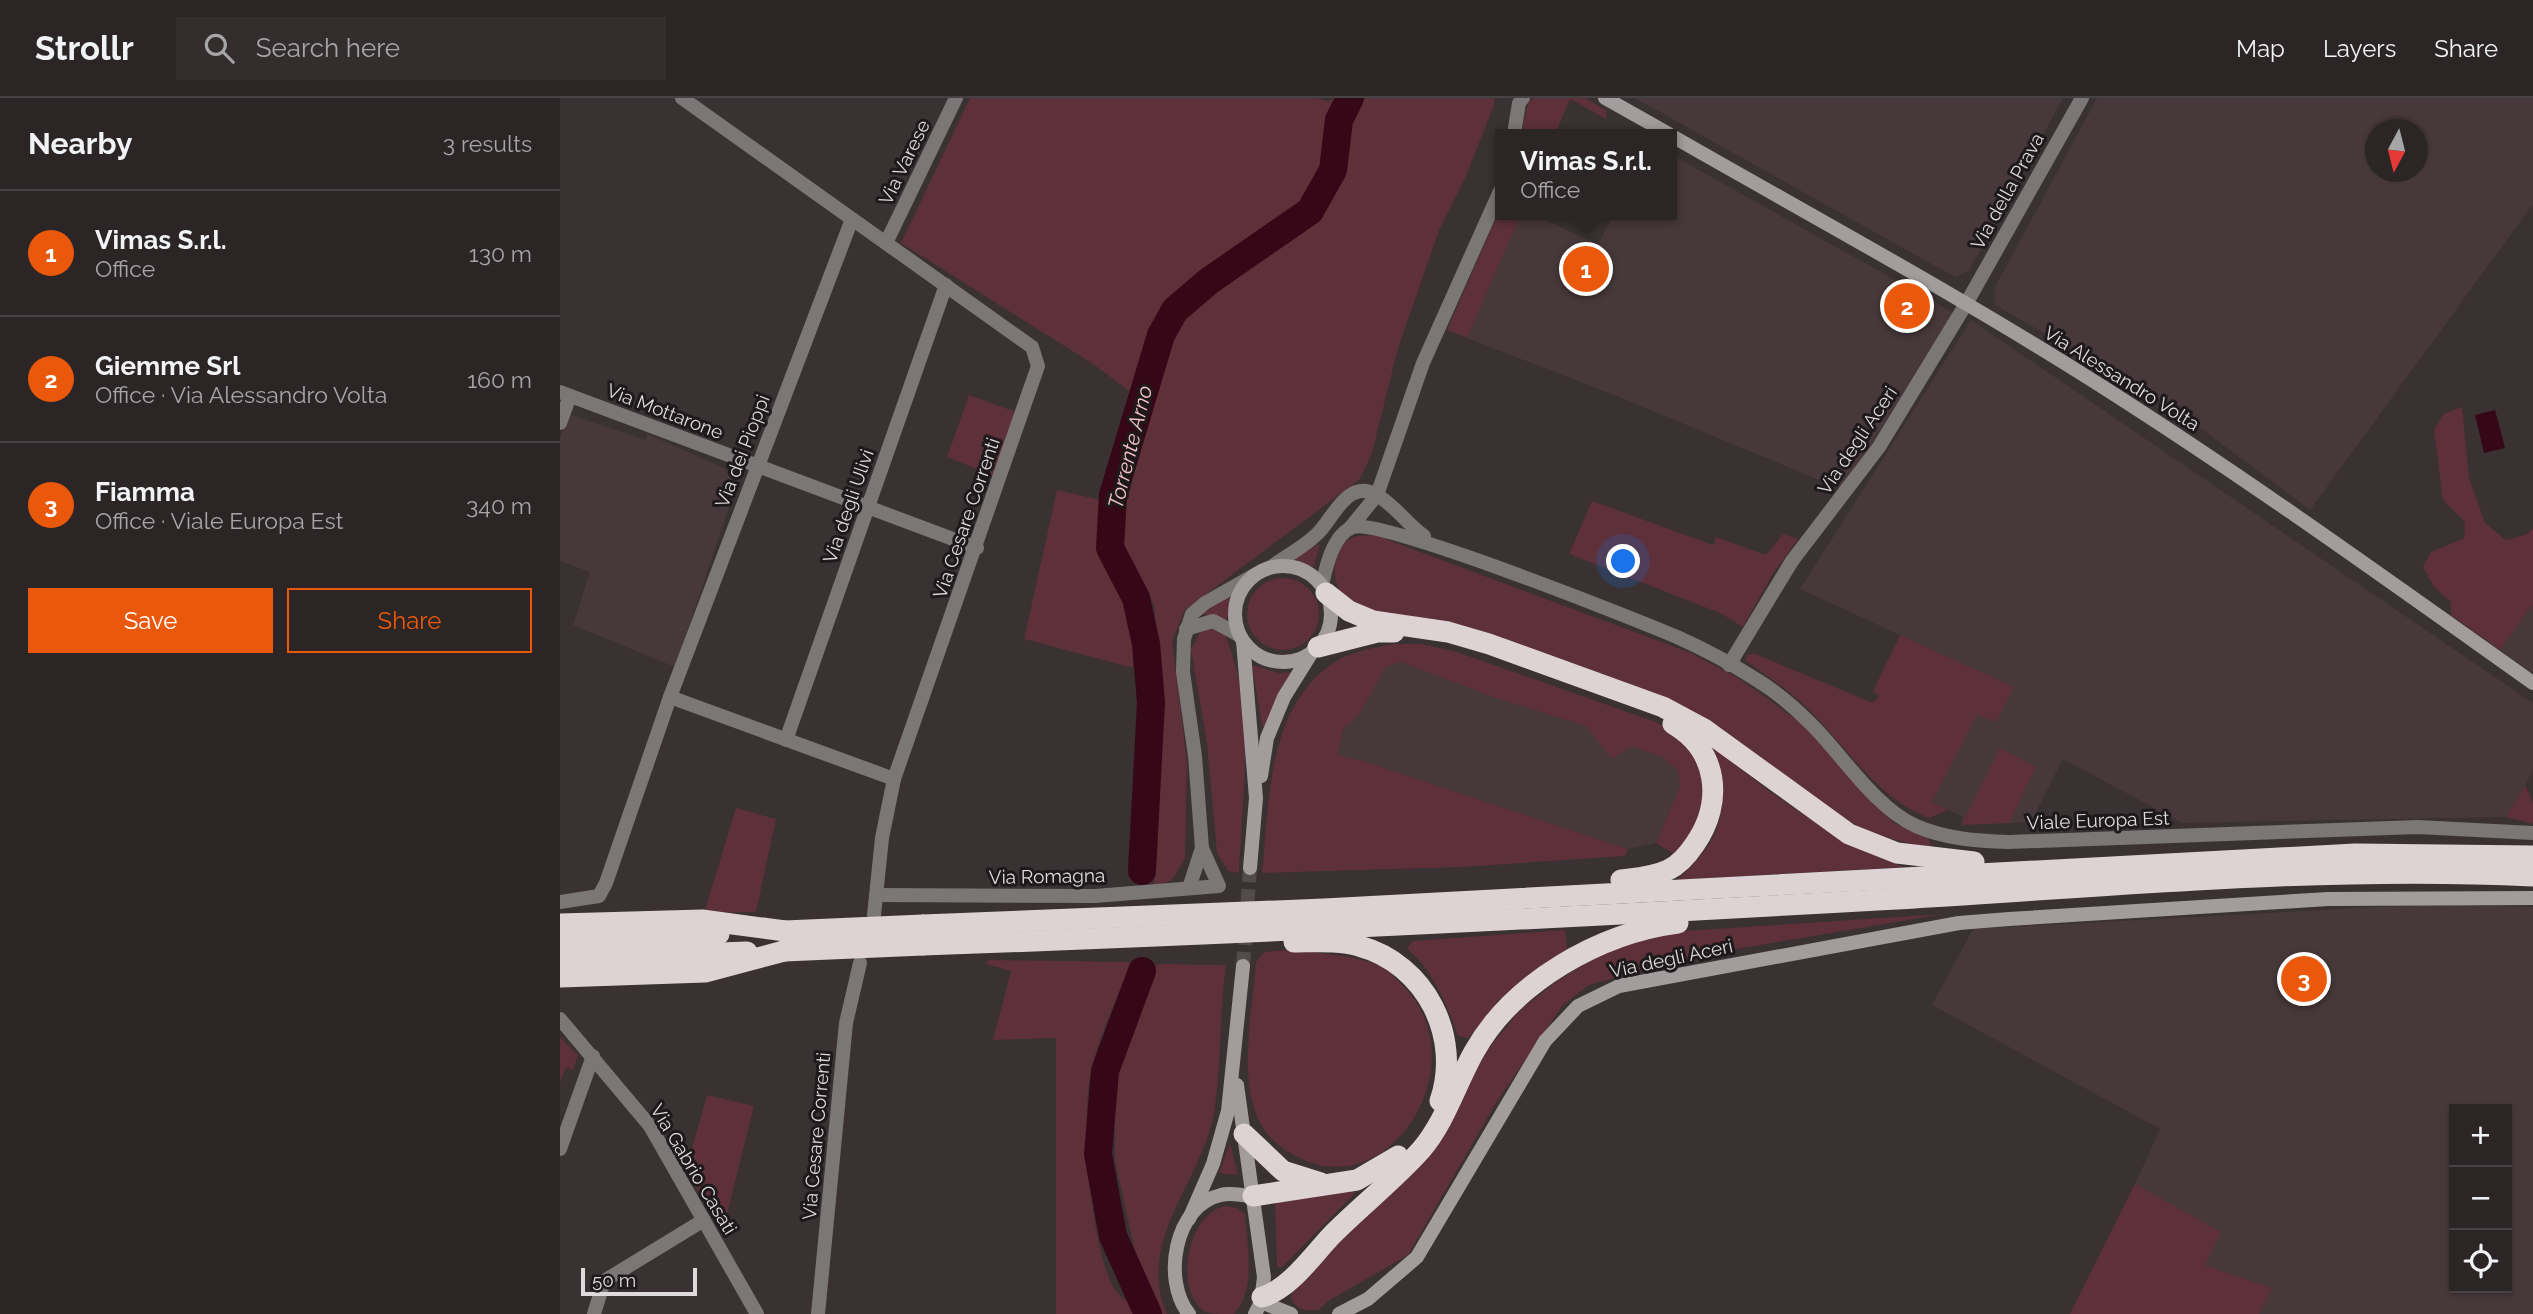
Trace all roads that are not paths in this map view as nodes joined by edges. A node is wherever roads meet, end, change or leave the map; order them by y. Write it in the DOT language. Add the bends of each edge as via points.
graph roads {
  1 [pos="682,98"];
  2 [pos="956,98"];
  3 [pos="1523,98"];
  4 [pos="1605,98"];
  5 [pos="2082,98"];
  6 [pos="1515,129"];
  7 [pos="1659,129"];
  8 [pos="1677,139"];
  9 [pos="1495,202"];
  10 [pos="852,219"];
  11 [pos="886,243"];
  12 [pos="946,285"];
  13 [pos="1966,303"];
  14 [pos="565,394"];
  15 [pos="560,423"];
  16 [pos="757,467"];
  17 [pos="1377,495"];
  18 [pos="867,508"];
  19 [pos="1350,528"];
  20 [pos="977,548"];
  21 [pos="1443,548"];
  22 [pos="1271,567"];
  23 [pos="1255,574"];
  24 [pos="1324,589"];
  25 [pos="1185,629"];
  26 [pos="1241,638"];
  27 [pos="1315,650"];
  28 [pos="1728,665"];
  29 [pos="2533,683"];
  30 [pos="670,697"];
  31 [pos="786,740"];
  32 [pos="894,779"];
  33 [pos="1256,798"];
  34 [pos="2533,833"];
  35 [pos="1202,848"];
  36 [pos="2533,856"];
  37 [pos="1250,868"];
  38 [pos="2095,868"];
  39 [pos="2533,876"];
  40 [pos="1189,888"];
  41 [pos="876,895"];
  42 [pos="2533,898"];
  43 [pos="1442,901"];
  44 [pos="560,902"];
  45 [pos="1813,904"];
  46 [pos="874,915"];
  47 [pos="560,925"];
  48 [pos="923,935"];
  49 [pos="1110,938"];
  50 [pos="560,940"];
  51 [pos="784,941"];
  52 [pos="560,960"];
  53 [pos="860,963"];
  54 [pos="1243,966"];
  55 [pos="560,977"];
  56 [pos="560,1019"];
  57 [pos="593,1056"];
  58 [pos="1235,1072"];
  59 [pos="1244,1134"];
  60 [pos="560,1149"];
  61 [pos="1326,1184"];
  62 [pos="1253,1196"];
  63 [pos="1188,1219"];
  64 [pos="704,1220"];
  65 [pos="1284,1286"];
  66 [pos="1177,1292"];
  67 [pos="1259,1307"];
  68 [pos="1288,1313"];
  69 [pos="594,1314"];
  70 [pos="757,1314"];
  71 [pos="818,1314"];
  72 [pos="1180,1314"];
  73 [pos="1189,1314"];
  74 [pos="1339,1314"];
  1 -- 10 [label="street, Via Cesare Correnti"];
  2 -- 11 [label="street, Via Varese"];
  3 -- 6 [label="street"];
  4 -- 7 [label="street, Via Alessandro Volta"];
  5 -- 13 [label="street, Via della Prava"];
  8 -- 13 [label="street, Via Alessandro Volta"];
  9 -- 17 [label="street" via="1423,363"];
  10 -- 11 [label="street, Via Cesare Correnti"];
  10 -- 16 [label="street, Via dei Pioppi"];
  11 -- 12 [label="street, Via Cesare Correnti"];
  12 -- 18 [label="street, Via degli Ulivi"];
  12 -- 20 [label="street, Via Cesare Correnti" via="1032,347 1038,366"];
  13 -- 28 [label="street, Via degli Aceri" via="1879,447 1792,561"];
  13 -- 29 [label="street, Via Alessandro Volta" via="2253,485"];
  14 -- 15 [label="street"];
  14 -- 16 [label="street, Via Mottarone"];
  16 -- 18 [label="street, Via Mottarone"];
  16 -- 30 [label="street, Via dei Pioppi"];
  17 -- 19 [label="street"];
  17 -- 21 [label="street" via="1409,526"];
  17 -- 22 [label="street" via="1368,491 1352,494 1319,532"];
  18 -- 20 [label="street, Via Mottarone"];
  18 -- 31 [label="street, Via degli Ulivi"];
  19 -- 21 [label="street" via="1376,527"];
  19 -- 24 [label="street" via="1339,538 1327,564"];
  20 -- 32 [label="street, Via Cesare Correnti"];
  21 -- 28 [label="street, Viale Europa Est" via="1679,638"];
  22 -- 23 [label="street"];
  22 -- 24 [label="street" via="1299,569"];
  23 -- 25 [label="street" via="1205,603 1192,614"];
  23 -- 26 [label="street" via="1238,595 1235,608"];
  24 -- 27 [label="street" via="1330,604 1329,627"];
  24 -- 38 [label="highway" via="1349,611 1373,621 1448,632 1489,644 1663,707 1704,729 1849,834 1897,853 1944,861"];
  25 -- 26 [label="street" via="1213,621"];
  25 -- 35 [label="street" via="1183,672"];
  26 -- 27 [label="street" via="1254,653 1275,661 1298,660"];
  26 -- 33 [label="street"];
  27 -- 33 [label="street" via="1284,697 1267,738"];
  27 -- 43 [label="highway" via="1377,632 1403,631 1488,654 1659,716 1689,734 1705,755 1713,779 1713,804 1705,829 1670,869 1645,877"];
  28 -- 34 [label="street, Viale Europa Est" via="1757,680 1810,722 1870,790 1914,825 1960,840 2418,827"];
  30 -- 31 [label="street"];
  30 -- 44 [label="street, Via dei Pioppi" via="606,883 591,900"];
  31 -- 32 [label="street"];
  32 -- 41 [label="street, Via Cesare Correnti"];
  33 -- 37 [label="street"];
  35 -- 40 [label="street"];
  35 -- 40 [label="street, Via Romagna" via="1219,886"];
  36 -- 38 [label="highway" via="2355,854"];
  38 -- 43 [label="highway"];
  39 -- 45 [label="highway" via="2356,874"];
  40 -- 41 [label="street, Via Romagna" via="1081,896"];
  41 -- 46 [label="street, Via Cesare Correnti"];
  42 -- 74 [label="street, Via degli Aceri" via="2315,900 1959,923 1619,986 1578,1006 1545,1041 1417,1257 1368,1300"];
  43 -- 48 [label="highway"];
  45 -- 49 [label="highway"];
  45 -- 65 [label="highway" via="1649,927 1587,952 1534,986 1505,1010 1481,1042 1421,1150"];
  47 -- 51 [label="highway" via="702,920"];
  48 -- 49 [label="highway"];
  48 -- 51 [label="highway, bridge"];
  49 -- 61 [label="highway" via="1358,945 1394,961 1419,985 1443,1026 1447,1075 1441,1099 1420,1135 1386,1165 1357,1180"];
  50 -- 51 [label="highway"];
  51 -- 52 [label="highway"];
  51 -- 55 [label="highway" via="705,972"];
  53 -- 71 [label="street, Via Cesare Correnti" via="846,1023"];
  54 -- 58 [label="street"];
  56 -- 57 [label="street, Via Gabrio Casati"];
  57 -- 60 [label="street"];
  57 -- 64 [label="street, Via Gabrio Casati" via="650,1126"];
  58 -- 59 [label="street"];
  58 -- 63 [label="street" via="1213,1164"];
  59 -- 61 [label="highway" via="1283,1171"];
  59 -- 62 [label="street"];
  61 -- 62 [label="highway"];
  62 -- 63 [label="street" via="1222,1194 1205,1202"];
  62 -- 67 [label="street" via="1262,1258"];
  63 -- 66 [label="street" via="1174,1262"];
  64 -- 69 [label="street" via="604,1281"];
  64 -- 70 [label="street, Via Gabrio Casati"];
  65 -- 67 [label="highway"];
  65 -- 68 [label="street"];
  66 -- 72 [label="street"];
  66 -- 73 [label="street"];
  67 -- 68 [label="street"];
}
